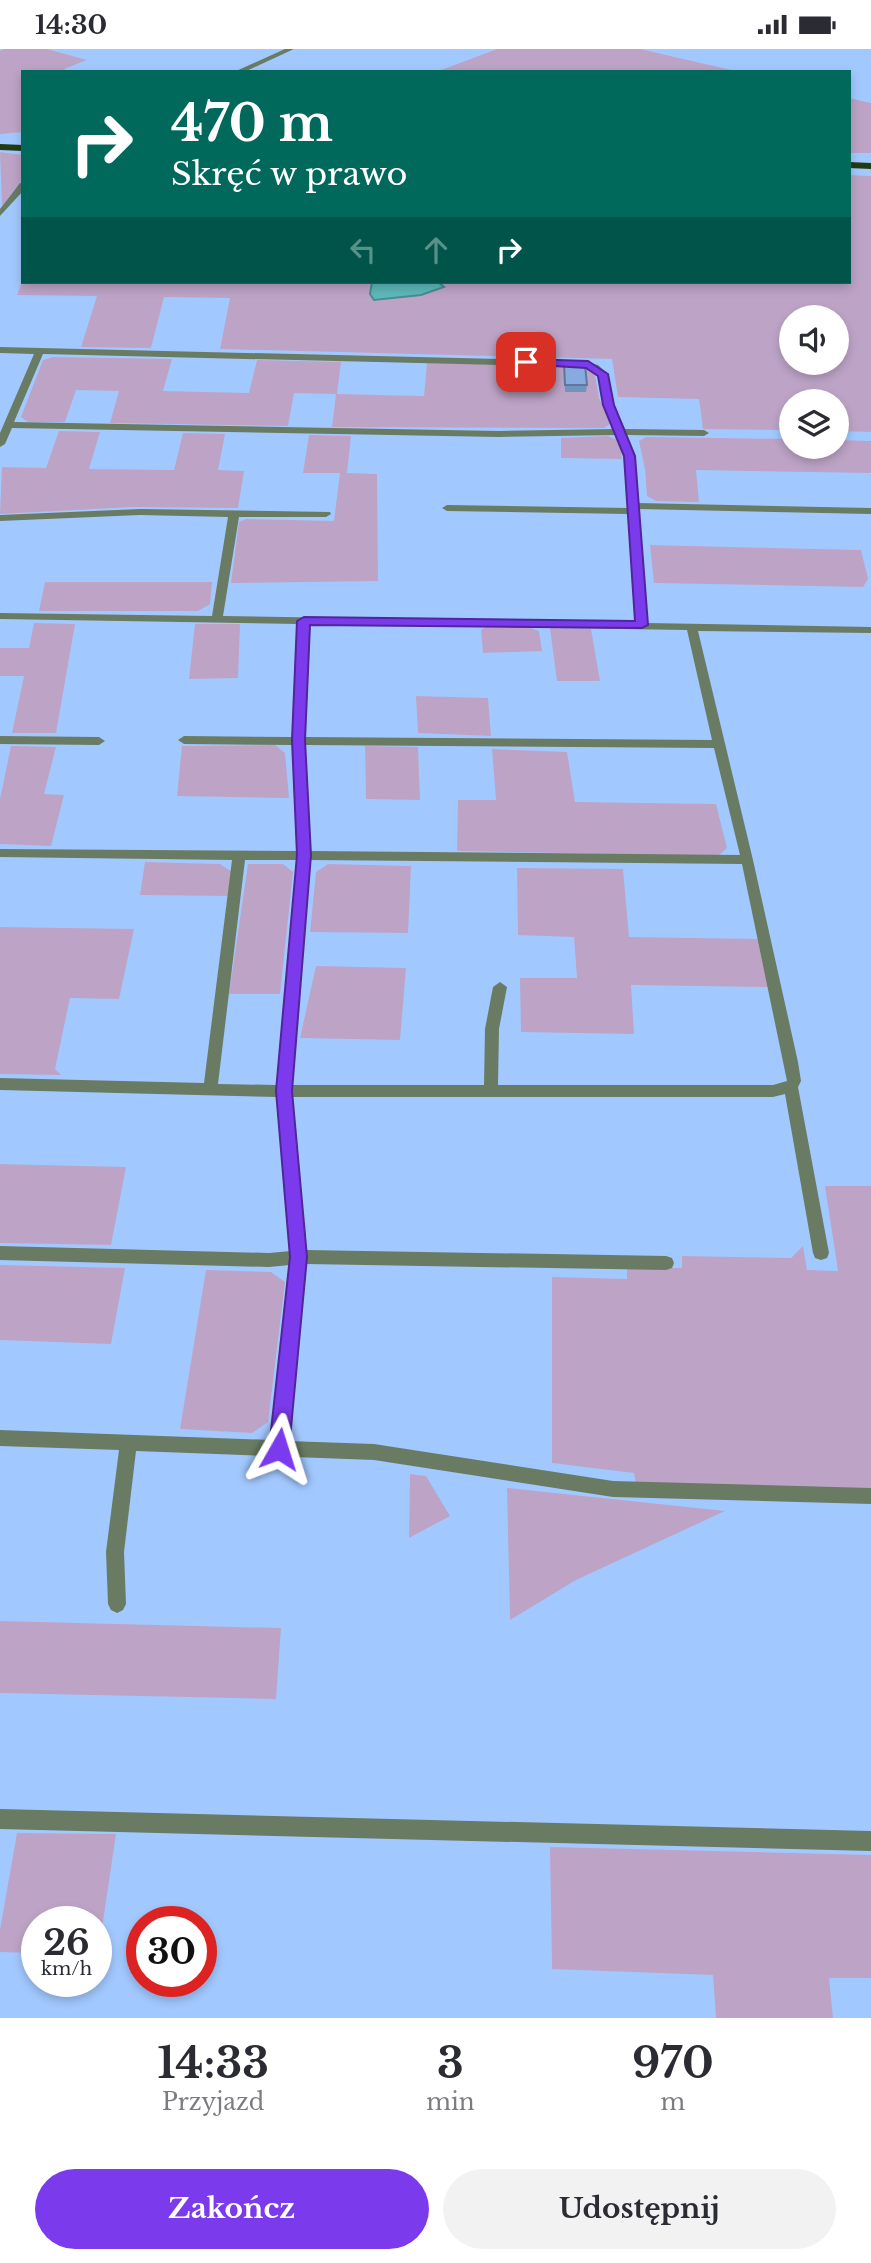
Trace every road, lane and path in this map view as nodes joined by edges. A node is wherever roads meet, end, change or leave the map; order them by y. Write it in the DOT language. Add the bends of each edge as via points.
graph roads {
  1 [pos="291,49"];
  2 [pos="242,70"];
  3 [pos="0,147"];
  4 [pos="21,148"];
  5 [pos="851,165"];
  6 [pos="871,166"];
  7 [pos="21,188"];
  8 [pos="0,214"];
  9 [pos="0,350"];
  10 [pos="40,351"];
  11 [pos="8,425"];
  12 [pos="621,432"];
  13 [pos="704,433"];
  14 [pos="0,444"];
  15 [pos="447,508"];
  16 [pos="632,509"];
  17 [pos="871,511"];
  18 [pos="234,514"];
  19 [pos="326,514"];
  20 [pos="0,518"];
  21 [pos="0,616"];
  22 [pos="217,618"];
  23 [pos="304,621"];
  24 [pos="642,625"];
  25 [pos="691,626"];
  26 [pos="871,630"];
  27 [pos="0,740"];
  28 [pos="184,740"];
  29 [pos="298,740"];
  30 [pos="99,741"];
  31 [pos="719,744"];
  32 [pos="0,853"];
  33 [pos="304,855"];
  34 [pos="239,856"];
  35 [pos="747,860"];
  36 [pos="500,987"];
  37 [pos="0,1084"];
  38 [pos="791,1087"];
  39 [pos="210,1089"];
  40 [pos="284,1091"];
  41 [pos="491,1092"];
  42 [pos="0,1253"];
  43 [pos="821,1253"];
  44 [pos="299,1257"];
  45 [pos="666,1262"];
  46 [pos="0,1438"];
  47 [pos="128,1444"];
  48 [pos="279,1449"];
  49 [pos="871,1496"];
  50 [pos="117,1604"];
  51 [pos="0,1819"];
  52 [pos="871,1841"];
  1 -- 2 [label="street"];
  3 -- 4 [label="main road"];
  5 -- 6 [label="main road"];
  7 -- 8 [label="street"];
  9 -- 10 [label="street"];
  10 -- 11 [label="street"];
  10 -- 12 [label="street" via="588,365 603,374"];
  11 -- 12 [label="street"];
  11 -- 14 [label="street"];
  12 -- 13 [label="street"];
  12 -- 16 [label="street" via="629,456"];
  15 -- 16 [label="street"];
  16 -- 17 [label="street"];
  16 -- 24 [label="street"];
  18 -- 19 [label="street"];
  18 -- 20 [label="street" via="140,512"];
  18 -- 22 [label="street"];
  21 -- 22 [label="street"];
  22 -- 23 [label="street"];
  23 -- 24 [label="street"];
  23 -- 29 [label="street"];
  24 -- 25 [label="street"];
  25 -- 26 [label="street"];
  25 -- 31 [label="street"];
  27 -- 30 [label="street"];
  28 -- 29 [label="street"];
  29 -- 31 [label="street"];
  29 -- 33 [label="street"];
  31 -- 35 [label="street"];
  32 -- 34 [label="street"];
  33 -- 34 [label="street"];
  33 -- 35 [label="street"];
  33 -- 40 [label="street"];
  34 -- 39 [label="street"];
  35 -- 38 [label="street" via="791,1062"];
  36 -- 41 [label="street" via="492,1029"];
  37 -- 39 [label="street"];
  38 -- 41 [label="street" via="773,1091"];
  38 -- 43 [label="street"];
  39 -- 40 [label="street"];
  40 -- 41 [label="street"];
  40 -- 44 [label="street"];
  42 -- 44 [label="street"];
  44 -- 45 [label="street"];
  44 -- 48 [label="street"];
  46 -- 47 [label="street"];
  47 -- 48 [label="street"];
  47 -- 50 [label="street" via="115,1552"];
  48 -- 49 [label="street" via="416,1457 613,1489"];
  51 -- 52 [label="street"];
}
